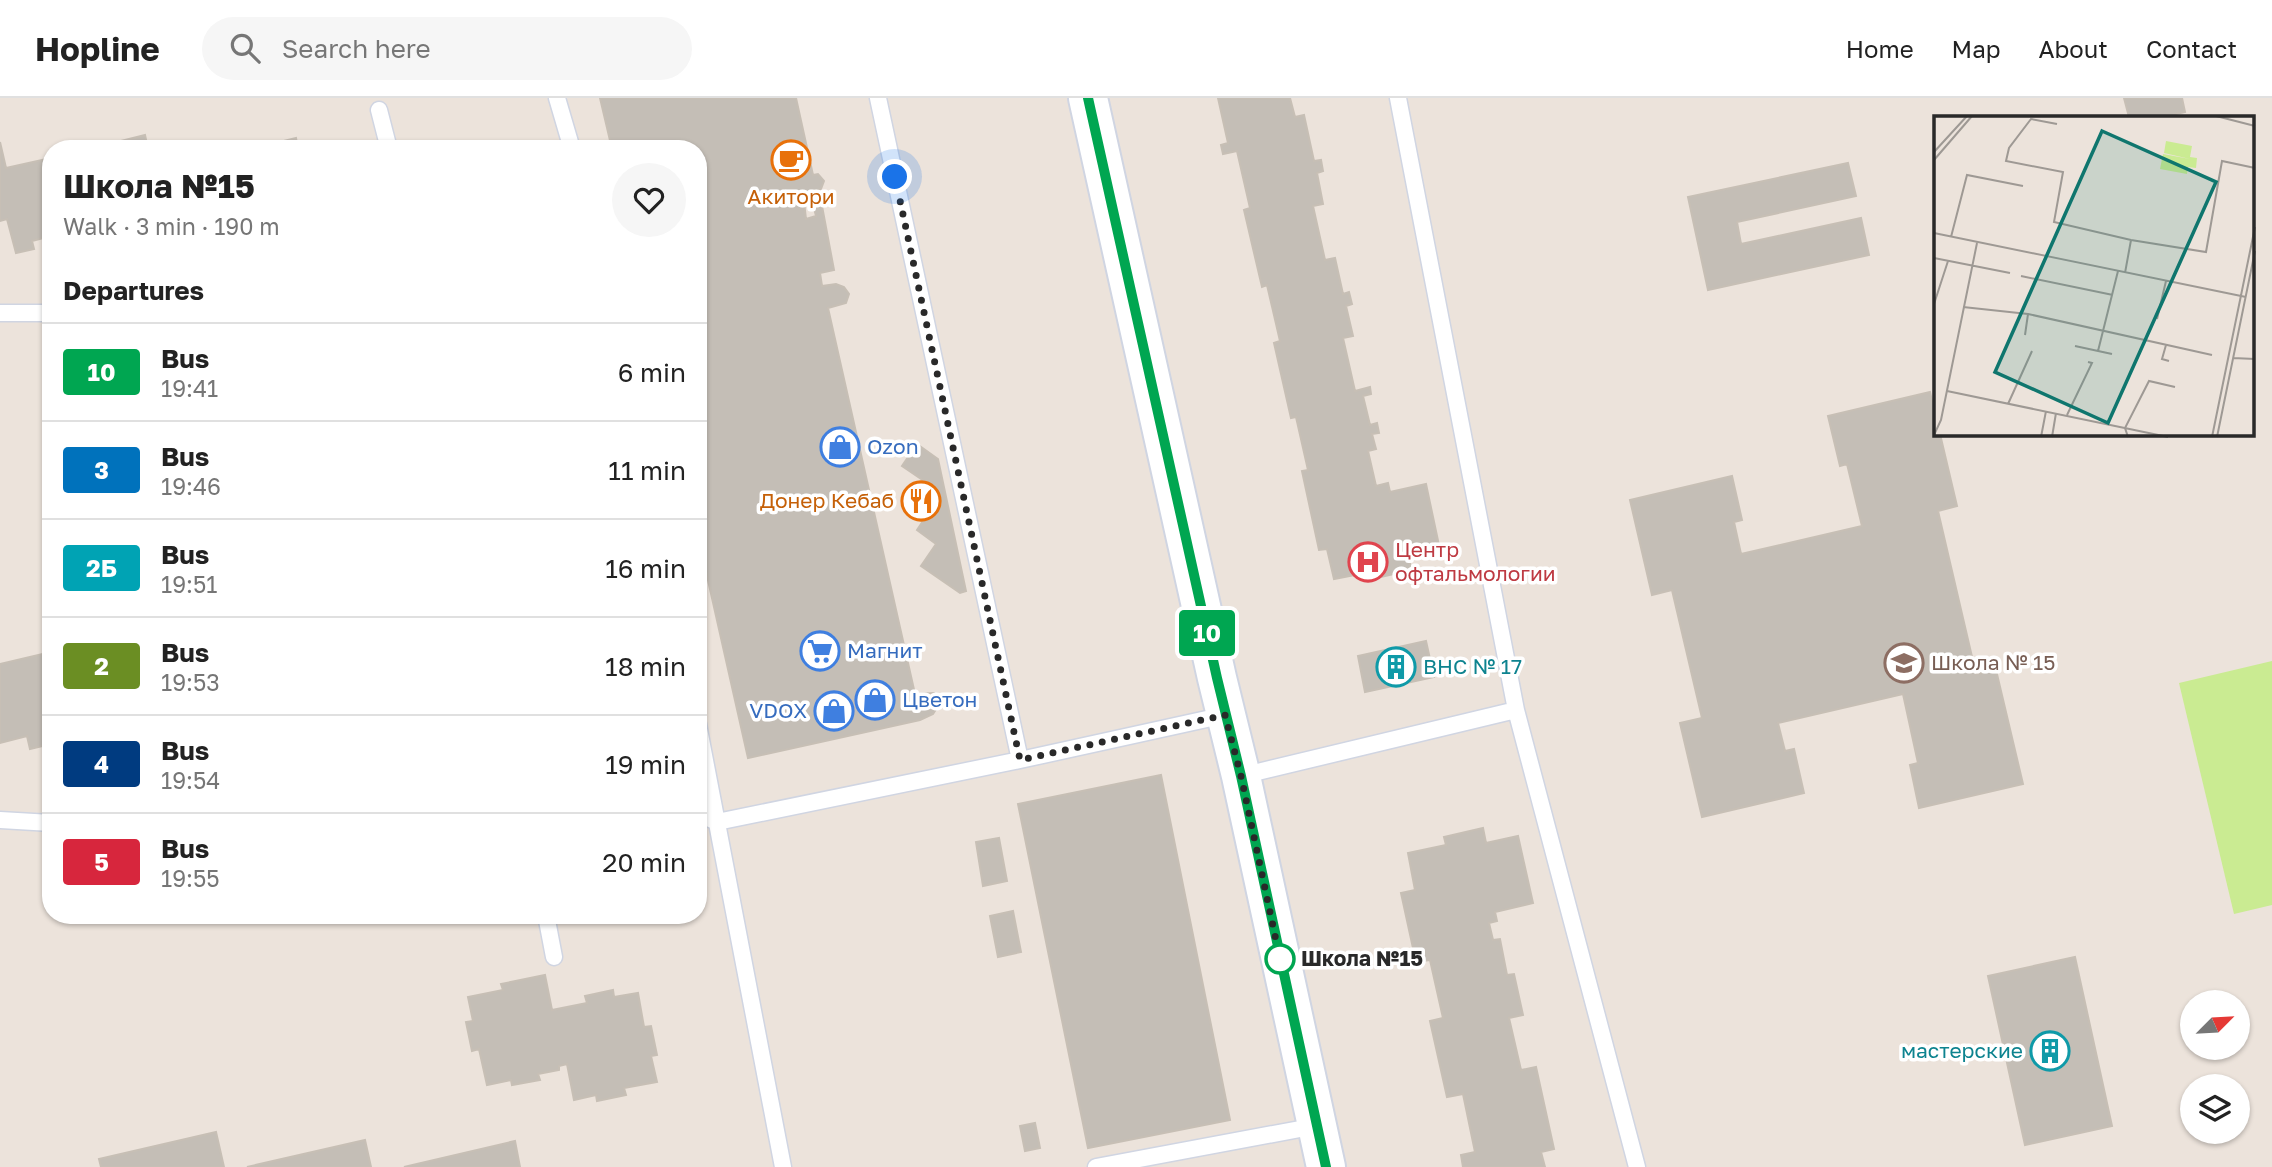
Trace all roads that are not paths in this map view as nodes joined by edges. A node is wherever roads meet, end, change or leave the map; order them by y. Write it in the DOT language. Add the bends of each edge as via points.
graph roads {
  1 [pos="557,98"];
  2 [pos="878,98"];
  3 [pos="1088,98"];
  4 [pos="1398,98"];
  5 [pos="379,110"];
  6 [pos="387,140"];
  7 [pos="569,140"];
  8 [pos="0,313"];
  9 [pos="42,313"];
  10 [pos="1516,710"];
  11 [pos="1225,715"];
  12 [pos="1020,760"];
  13 [pos="707,770"];
  14 [pos="1241,776"];
  15 [pos="707,818"];
  16 [pos="0,820"];
  17 [pos="42,822"];
  18 [pos="717,822"];
  19 [pos="548,924"];
  20 [pos="554,957"];
  21 [pos="1316,1126"];
  22 [pos="783,1167"];
  23 [pos="1097,1167"];
  24 [pos="1326,1167"];
  25 [pos="1637,1167"];
  1 -- 7 [label="lane"];
  2 -- 12 [label="lane"];
  3 -- 11 [label="street"];
  4 -- 10 [label="lane"];
  5 -- 6 [label="lane"];
  8 -- 9 [label="lane"];
  10 -- 14 [label="lane"];
  10 -- 25 [label="lane"];
  11 -- 12 [label="lane"];
  11 -- 14 [label="street"];
  12 -- 18 [label="lane"];
  13 -- 18 [label="lane"];
  14 -- 21 [label="street"];
  15 -- 18 [label="lane"];
  16 -- 17 [label="lane"];
  18 -- 22 [label="lane"];
  19 -- 20 [label="lane"];
  21 -- 23 [label="lane"];
  21 -- 24 [label="street"];
}
